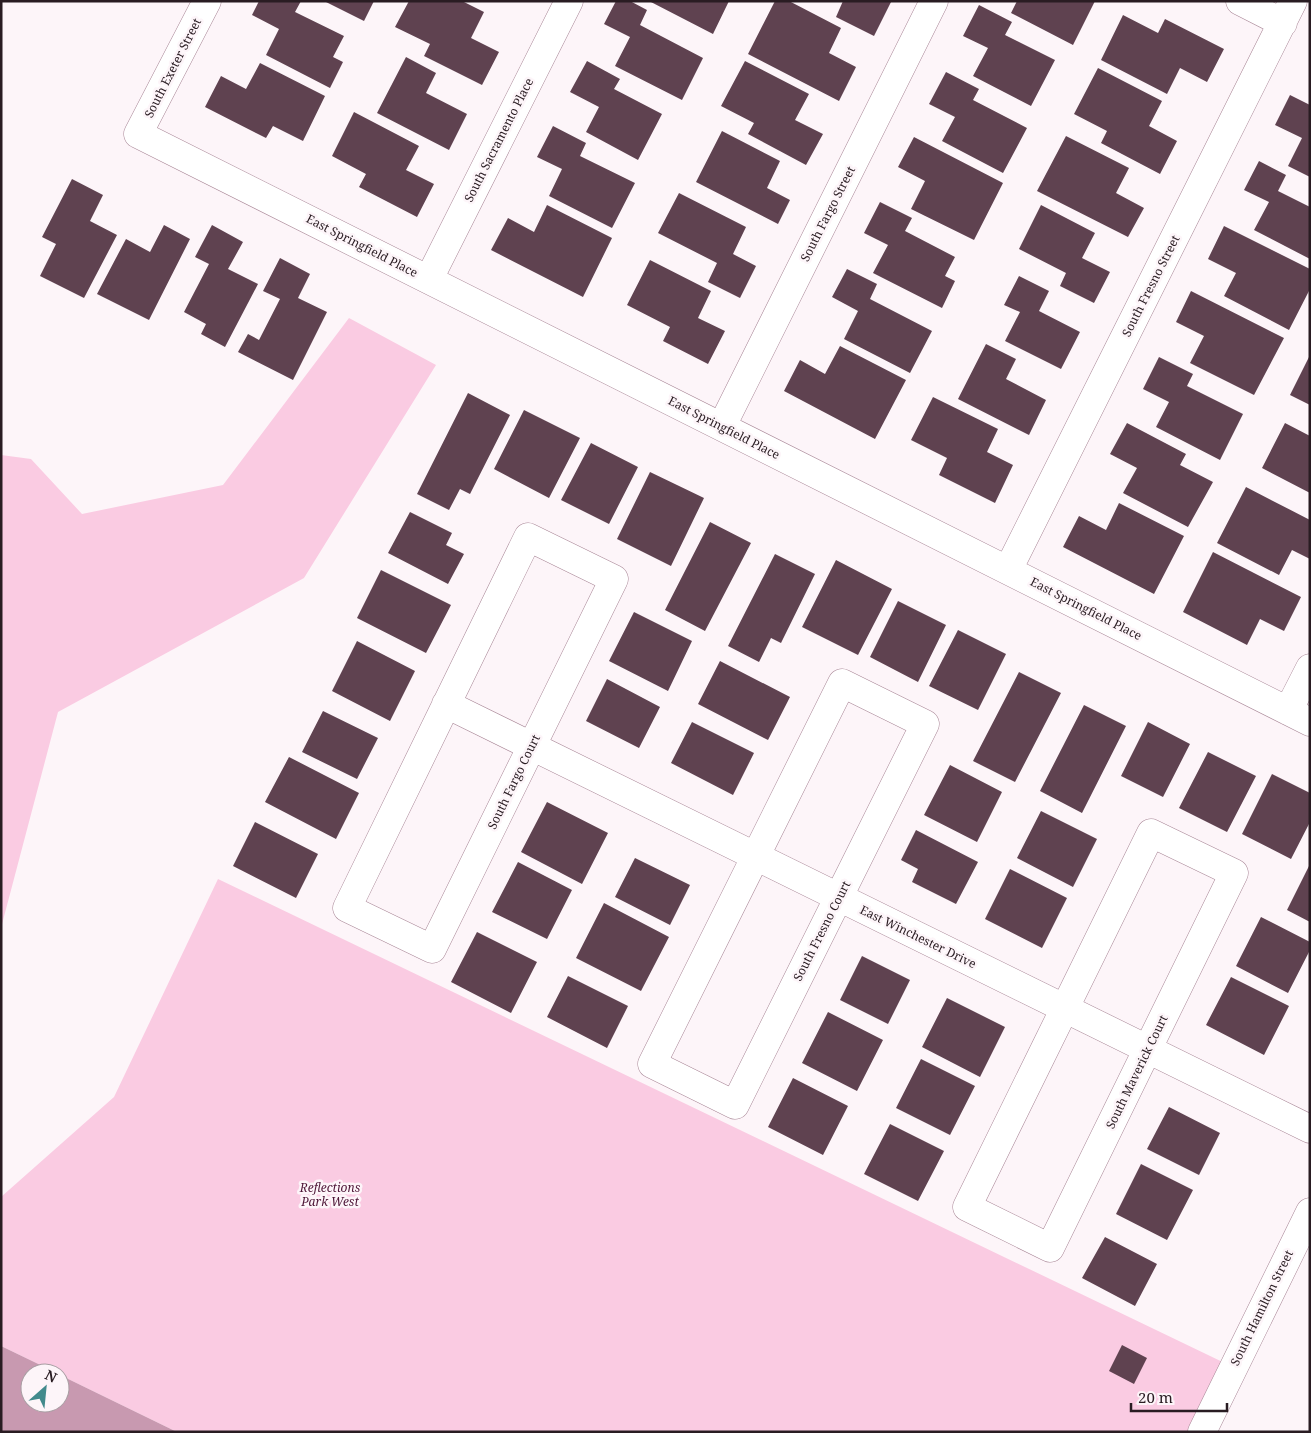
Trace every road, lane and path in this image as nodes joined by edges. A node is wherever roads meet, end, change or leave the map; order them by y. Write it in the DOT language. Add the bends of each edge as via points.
graph roads {
  1 [pos="207,1"];
  2 [pos="570,1"];
  3 [pos="934,1"];
  4 [pos="1240,1"];
  5 [pos="1288,12"];
  6 [pos="138,134"];
  7 [pos="428,280"];
  8 [pos="722,426"];
  9 [pos="1008,570"];
  10 [pos="1310,668"];
  11 [pos="446,704"];
  12 [pos="1299,716"];
  13 [pos="531,747"];
  14 [pos="755,857"];
  15 [pos="838,898"];
  16 [pos="1065,1009"];
  17 [pos="1148,1049"];
  18 [pos="1310,1129"];
  19 [pos="1310,1212"];
  20 [pos="1202,1432"];
  1 -- 6 [label="street, South Exeter Street"];
  2 -- 7 [label="street, South Sacramento Place"];
  3 -- 8 [label="street, South Fargo Street"];
  4 -- 5 [label="street"];
  5 -- 9 [label="street, South Fresno Street"];
  6 -- 7 [label="street, East Springfield Place"];
  7 -- 8 [label="street, East Springfield Place"];
  8 -- 9 [label="street, East Springfield Place"];
  9 -- 12 [label="street, East Springfield Place"];
  10 -- 12 [label="street"];
  11 -- 13 [label="street, East Winchester Drive"];
  11 -- 13 [label="street, South Fargo Court" via="528,537 614,579"];
  11 -- 13 [label="street, South Fargo Court" via="347,908 432,949"];
  13 -- 14 [label="street, East Winchester Drive"];
  14 -- 15 [label="street, East Winchester Drive"];
  14 -- 15 [label="street, South Fresno Court" via="842,683 925,724"];
  14 -- 15 [label="street, South Fresno Court" via="652,1064 735,1105"];
  15 -- 16 [label="street, East Winchester Drive"];
  16 -- 17 [label="street, East Winchester Drive"];
  16 -- 17 [label="street, South Maverick Court" via="1151,832 1234,873"];
  16 -- 17 [label="street, South Maverick Court" via="967,1207 1050,1248"];
  17 -- 18 [label="street, East Winchester Drive"];
  19 -- 20 [label="street, South Hamilton Street"];
}
